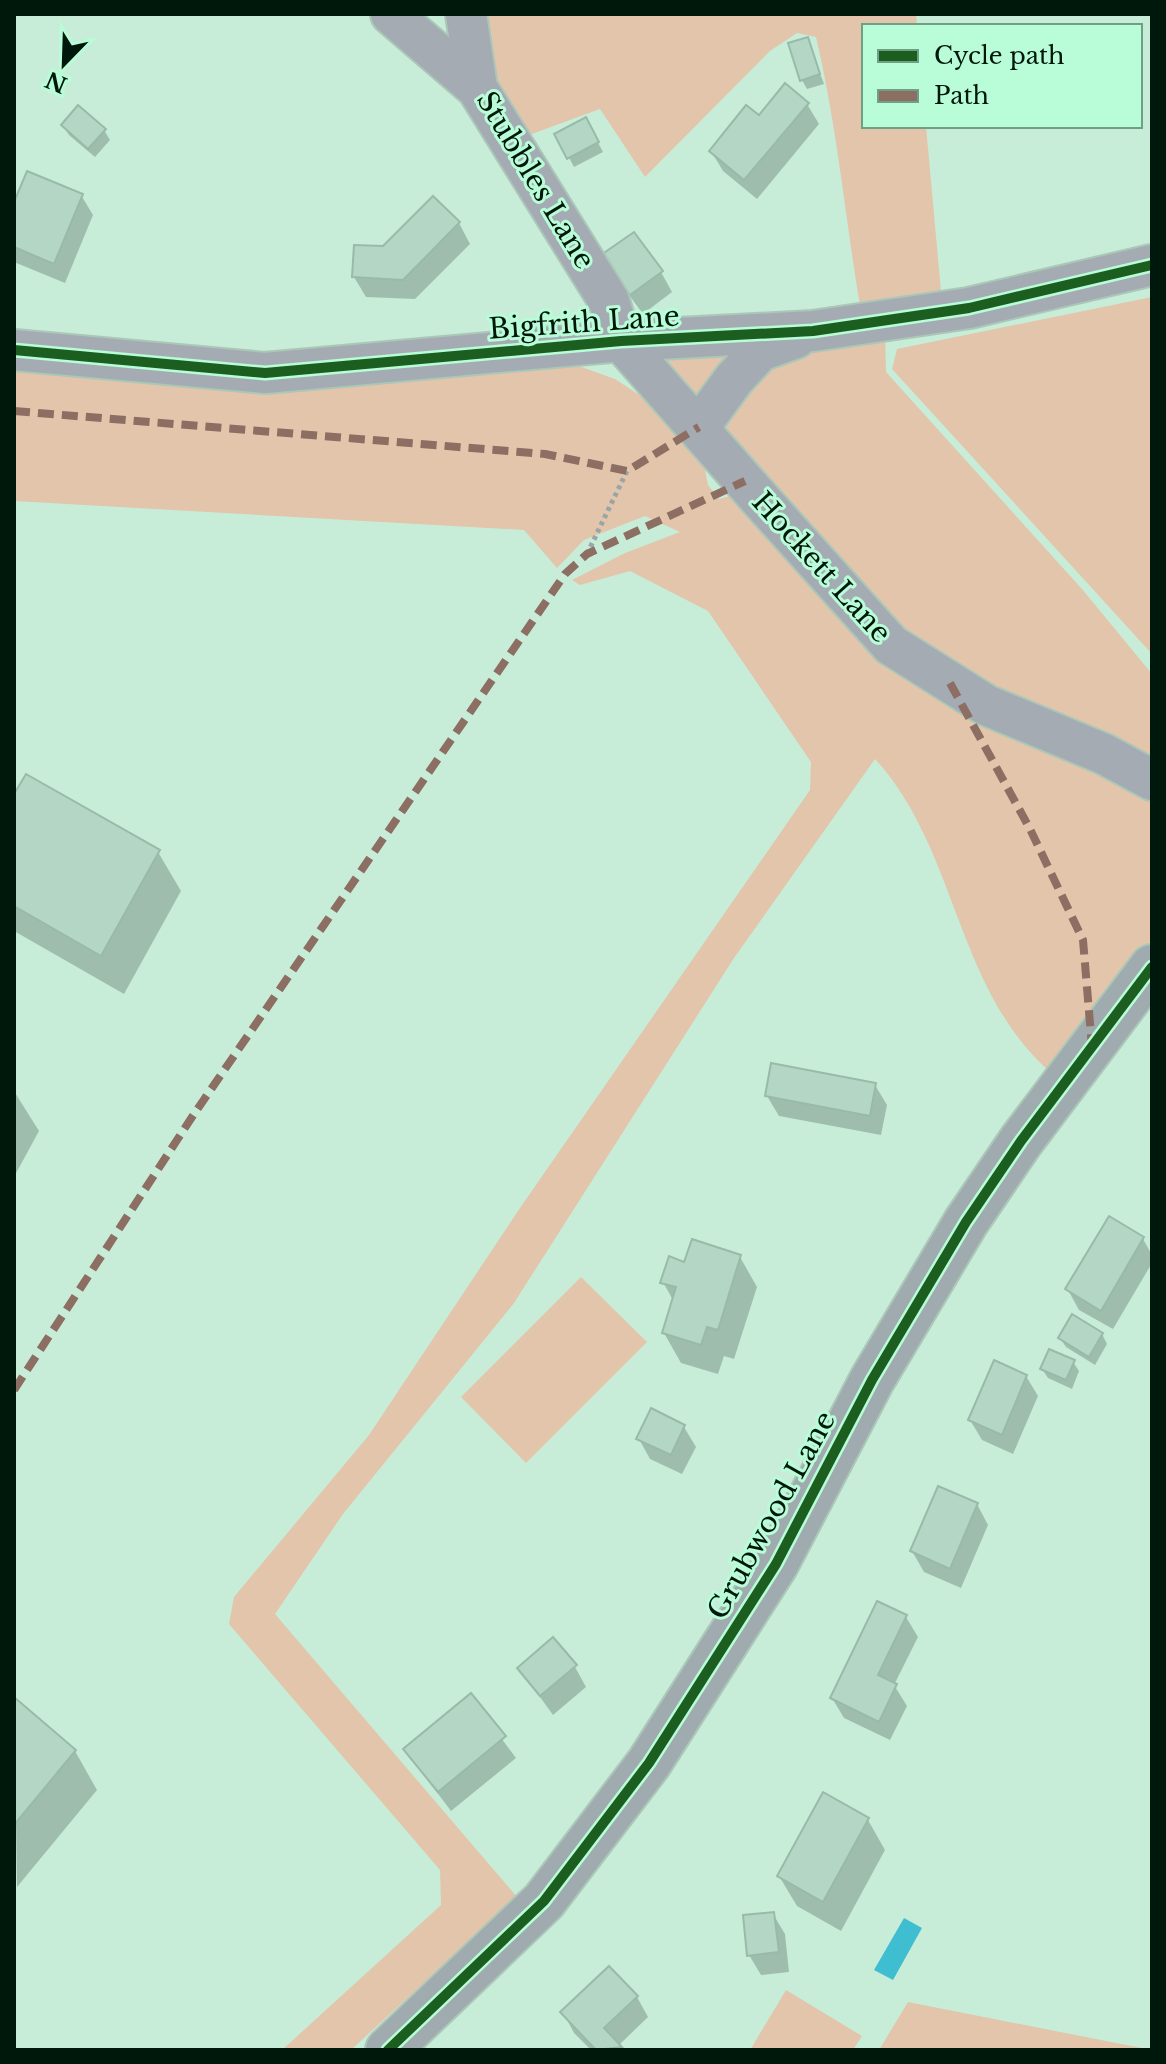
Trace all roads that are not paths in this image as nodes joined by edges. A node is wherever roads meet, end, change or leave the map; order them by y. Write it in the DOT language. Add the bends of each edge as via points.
graph roads {
  1 [pos="391,14"];
  2 [pos="466,14"];
  3 [pos="477,88"];
  4 [pos="1152,265"];
  5 [pos="813,331"];
  6 [pos="621,341"];
  7 [pos="14,350"];
  8 [pos="699,427"];
  9 [pos="1152,780"];
  10 [pos="1152,967"];
  11 [pos="388,2050"];
  1 -- 3 [label="street"];
  2 -- 3 [label="street, Stubbles Lane"];
  3 -- 6 [label="street, Stubbles Lane" via="609,301"];
  4 -- 5 [label="street, Bigfrith Lane" via="969,308"];
  5 -- 6 [label="street, Bigfrith Lane"];
  5 -- 8 [label="street" via="760,351"];
  6 -- 7 [label="street, Bigfrith Lane" via="265,373"];
  6 -- 8 [label="street, Hockett Lane"];
  8 -- 9 [label="street, Hockett Lane" via="891,645 986,705"];
  10 -- 11 [label="street, Grubwood Lane" via="966,1222 872,1380 776,1564 649,1763 544,1901"];
}
